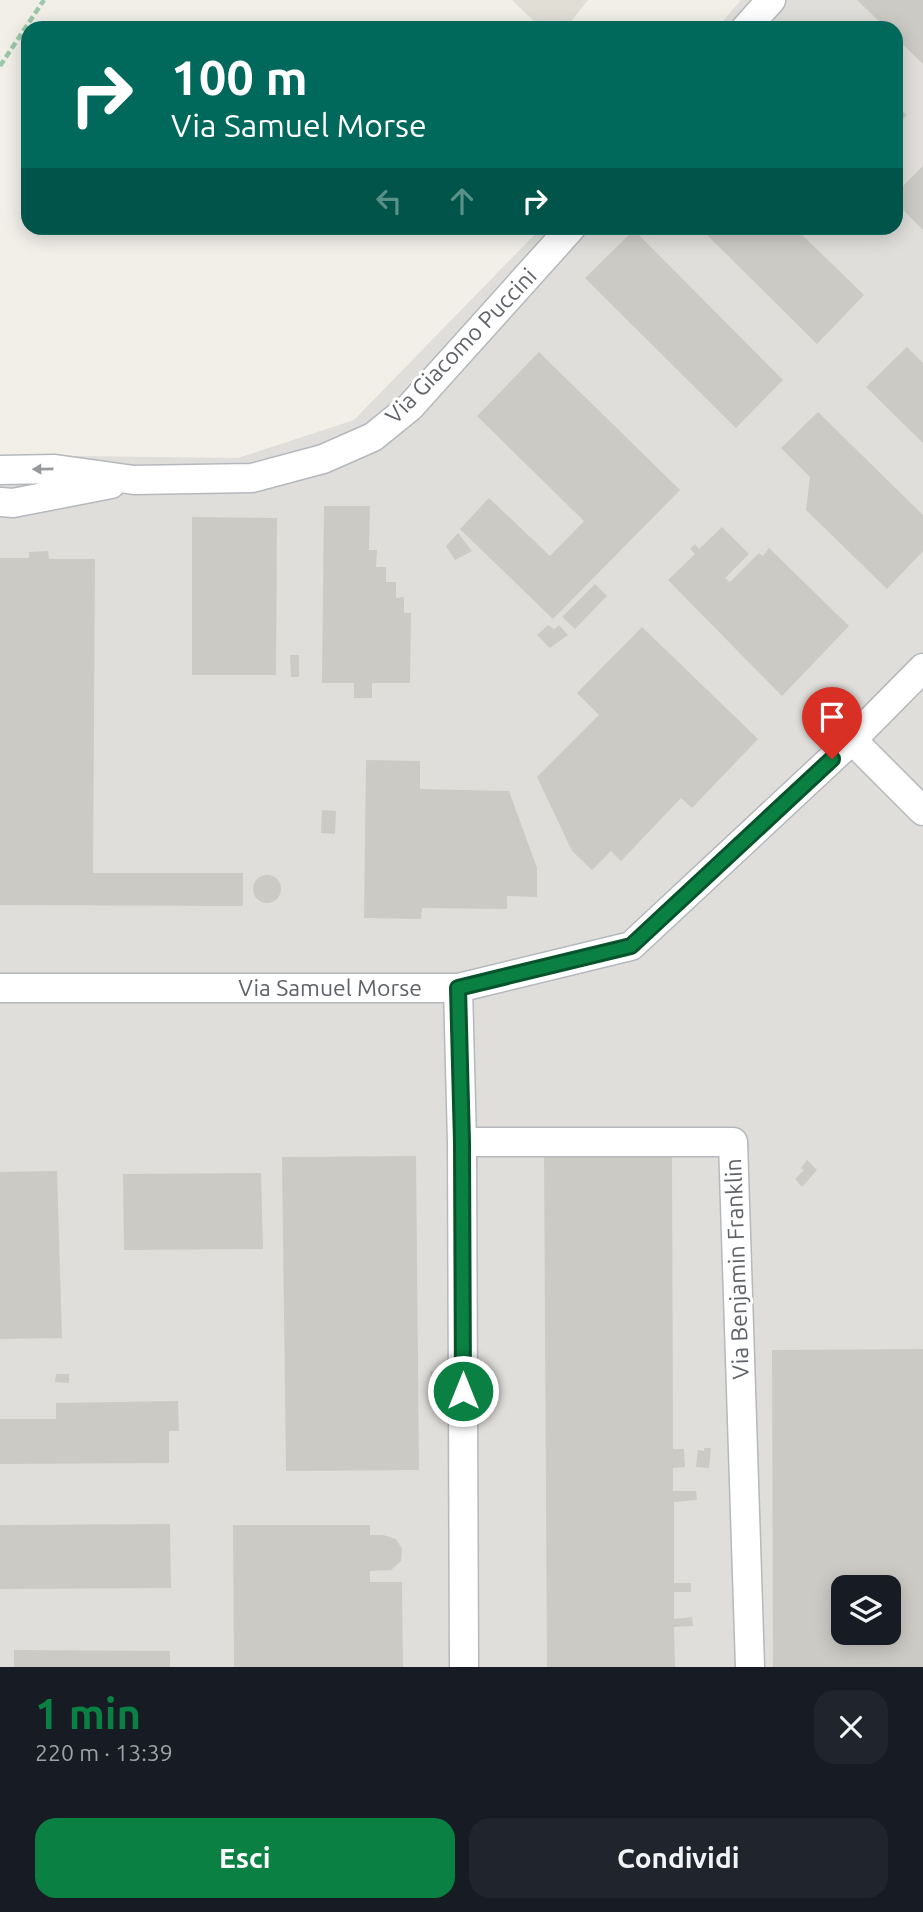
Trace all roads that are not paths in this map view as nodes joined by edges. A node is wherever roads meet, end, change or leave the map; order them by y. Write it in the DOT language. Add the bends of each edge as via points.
graph roads {
  1 [pos="771,0"];
  2 [pos="752,21"];
  3 [pos="565,235"];
  4 [pos="0,470"];
  5 [pos="134,480"];
  6 [pos="0,502"];
  7 [pos="923,668"];
  8 [pos="852,740"];
  9 [pos="923,811"];
  10 [pos="0,988"];
  11 [pos="458,988"];
  12 [pos="462,1142"];
  13 [pos="464,1667"];
  14 [pos="750,1667"];
  1 -- 2 [label="street"];
  3 -- 5 [label="street, Via Giacomo Puccini" via="410,407 373,437 323,459 252,478"];
  5 -- 4 [label="street, Via Giacomo Puccini, one-way" via="55,469"];
  5 -- 6 [label="street, Via Giacomo Puccini"];
  7 -- 8 [label="street, Via Samuel Morse"];
  8 -- 9 [label="street"];
  8 -- 11 [label="street, Via Samuel Morse" via="631,946"];
  10 -- 11 [label="street, Via Samuel Morse"];
  11 -- 12 [label="street"];
  12 -- 13 [label="street"];
  12 -- 14 [label="street, Via Benjamin Franklin" via="733,1142"];
}
